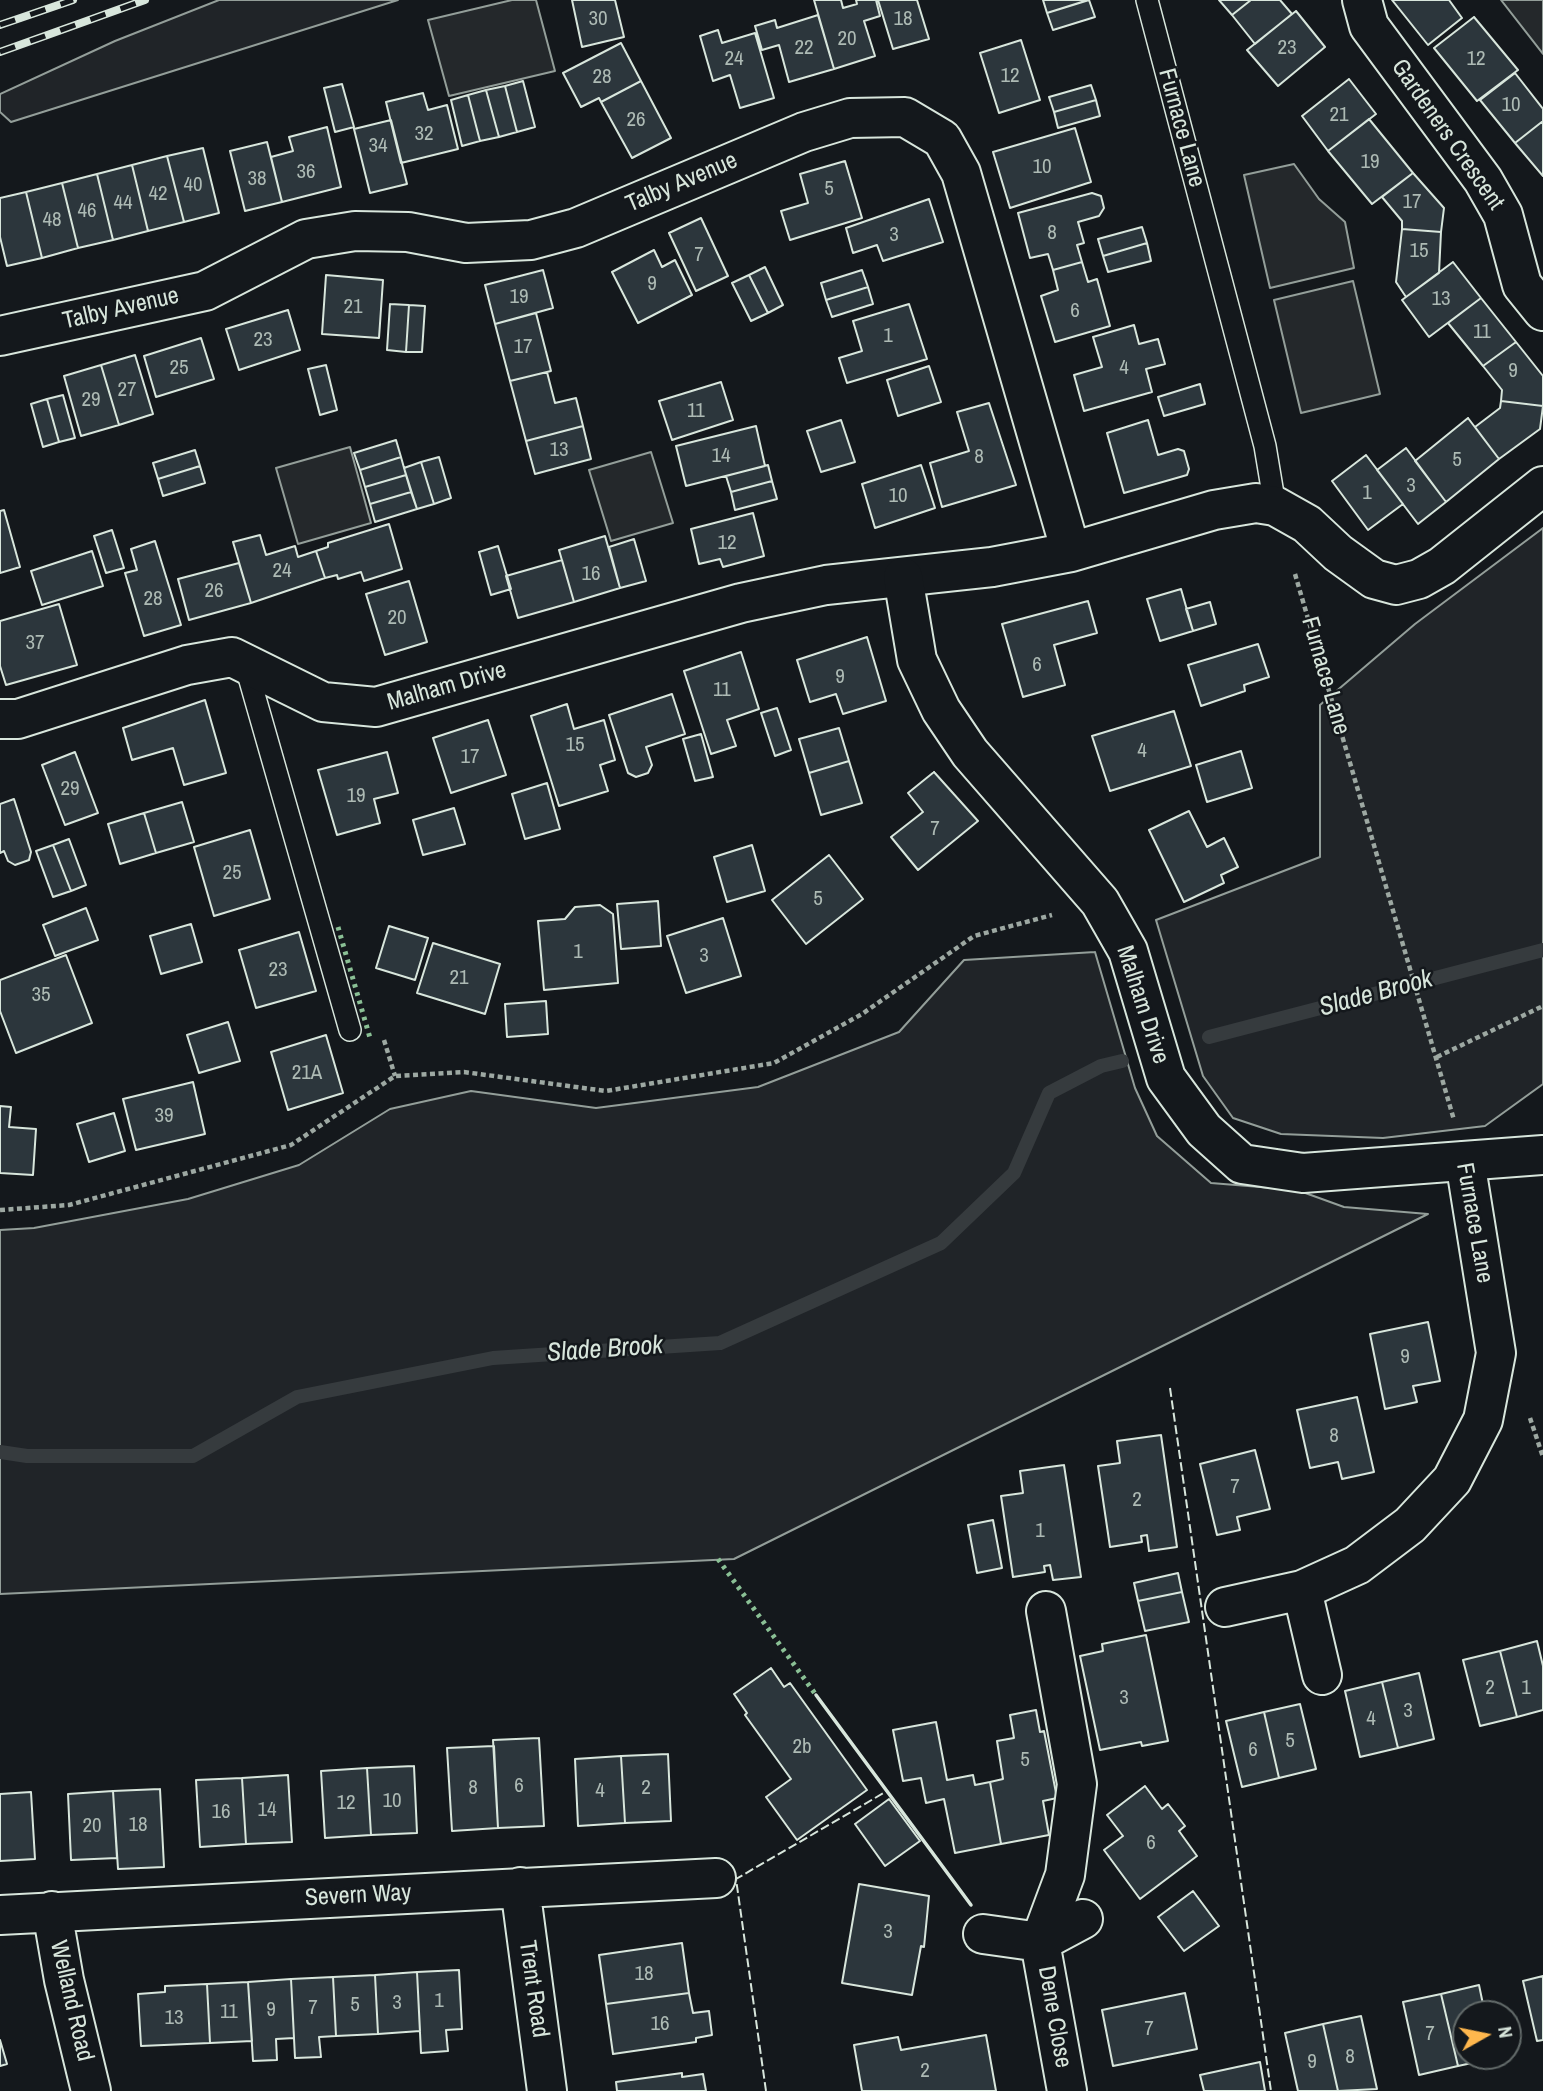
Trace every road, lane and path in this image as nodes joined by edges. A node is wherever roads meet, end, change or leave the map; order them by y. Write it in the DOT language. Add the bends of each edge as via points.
graph roads {
  1 [pos="1147,0"];
  2 [pos="1362,0"];
  3 [pos="1543,312"];
  4 [pos="0,336"];
  5 [pos="1543,486"];
  6 [pos="1275,506"];
  7 [pos="1071,552"];
  8 [pos="1294,572"];
  9 [pos="903,577"];
  10 [pos="244,660"];
  11 [pos="0,719"];
  12 [pos="1100,902"];
  13 [pos="1543,1006"];
  14 [pos="350,1030"];
  15 [pos="1436,1055"];
  16 [pos="1543,1155"];
  17 [pos="1465,1161"];
  18 [pos="0,1210"];
  19 [pos="1302,1590"];
  20 [pos="1225,1606"];
  21 [pos="1046,1611"];
  22 [pos="1322,1675"];
  23 [pos="716,1878"];
  24 [pos="520,1887"];
  25 [pos="52,1911"];
  26 [pos="0,1915"];
  27 [pos="1083,1920"];
  28 [pos="983,1934"];
  29 [pos="1040,1942"];
  30 [pos="92,2091"];
  31 [pos="547,2091"];
  32 [pos="1067,2091"];
  1 -- 6 [label="lane, Furnace Lane" via="1265,446"];
  2 -- 3 [label="street, Gardeners Crescent" via="1369,26 1483,180 1503,215 1522,285"];
  4 -- 7 [label="street, Talby Avenue" via="205,291 306,239 355,231 408,232 466,243 531,240 576,228 804,132 850,118 905,117 942,139 961,173"];
  5 -- 6 [label="street" via="1442,566 1396,585 1374,579 1307,524"];
  6 -- 7 [label="street, Malham Drive" via="1256,503 1213,510"];
  7 -- 9 [label="street, Malham Drive"];
  8 -- 15 [label="path, Furnace Lane"];
  9 -- 10 [label="street, Malham Drive" via="826,585 741,603 376,707 323,702"];
  9 -- 12 [label="street, Malham Drive" via="917,660 941,710 970,753"];
  10 -- 11 [label="street, Malham Drive" via="232,657 187,665 18,719"];
  10 -- 14 [label="lane"];
  12 -- 17 [label="street, Malham Drive" via="1128,951 1166,1078 1204,1130 1242,1164 1303,1173"];
  12 -- 18 [label="path" via="974,936 862,1014 774,1063 606,1091 464,1072 395,1076 292,1145 69,1205"];
  13 -- 15 [label="path"];
  15 -- 17 [label="path, Furnace Lane"];
  16 -- 17 [label="street, Malham Drive"];
  17 -- 19 [label="street, Furnace Lane" via="1496,1353 1483,1420 1452,1480 1410,1525 1357,1565"];
  19 -- 20 [label="street"];
  19 -- 22 [label="street"];
  21 -- 29 [label="street" via="1077,1784 1065,1875"];
  23 -- 24 [label="street, Severn Way"];
  24 -- 25 [label="street, Severn Way"];
  24 -- 31 [label="street, Trent Road"];
  25 -- 26 [label="street, Severn Way"];
  25 -- 30 [label="street, Welland Road"];
  27 -- 29 [label="street"];
  28 -- 29 [label="street"];
  29 -- 32 [label="street, Dene Close"];
}
